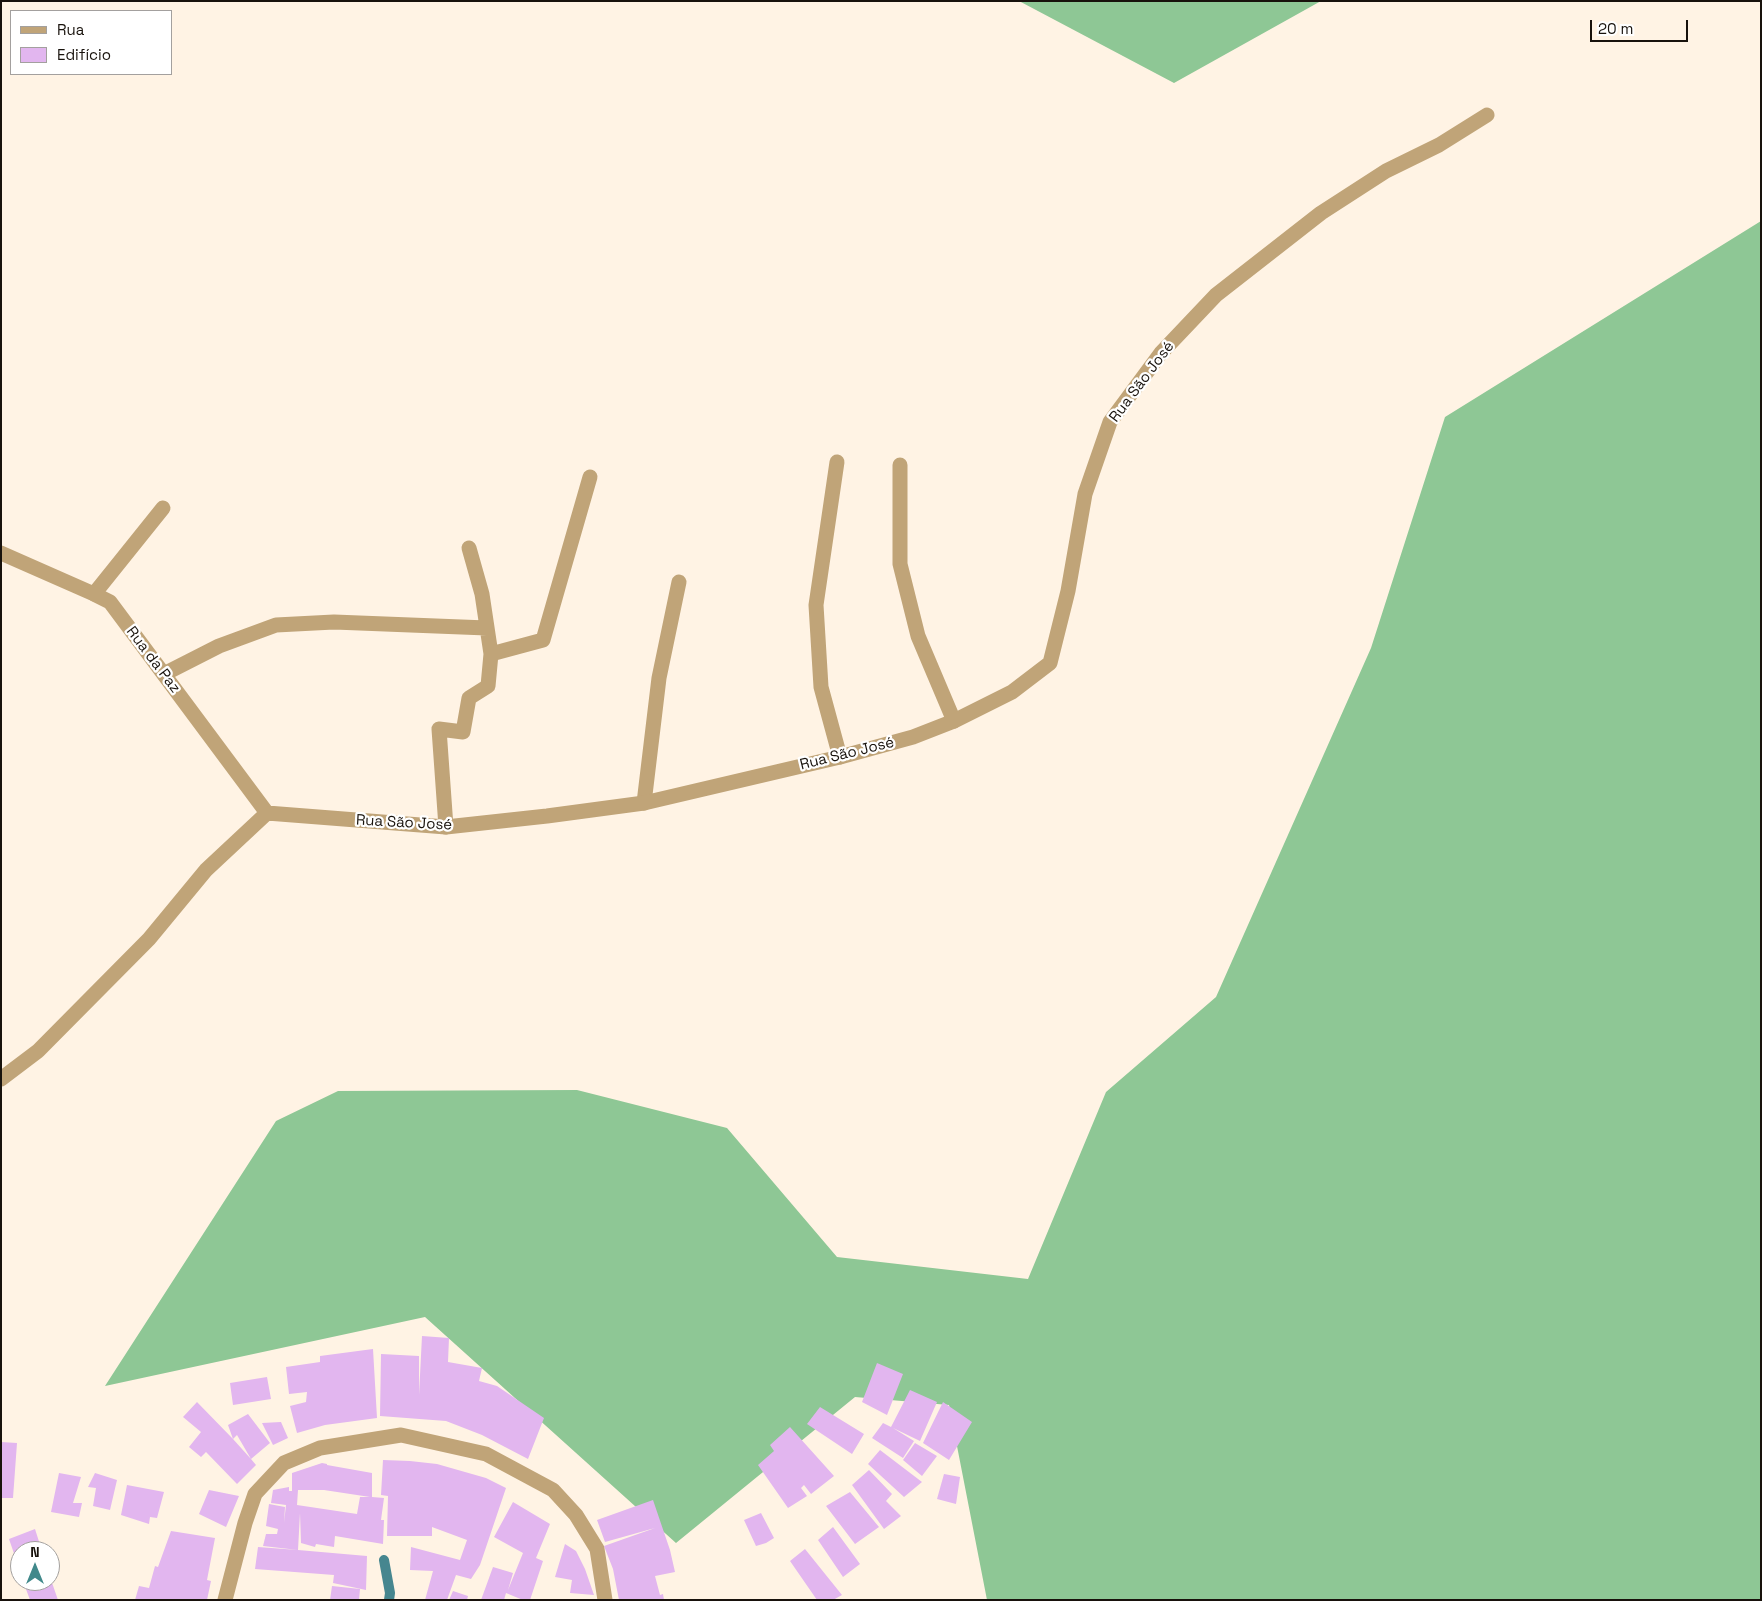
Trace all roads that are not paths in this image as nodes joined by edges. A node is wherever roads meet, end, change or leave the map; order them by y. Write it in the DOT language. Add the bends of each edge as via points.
graph roads {
  1 [pos="1486,116"];
  2 [pos="837,462"];
  3 [pos="900,465"];
  4 [pos="590,477"];
  5 [pos="163,508"];
  6 [pos="469,548"];
  7 [pos="1,553"];
  8 [pos="679,582"];
  9 [pos="94,594"];
  10 [pos="487,628"];
  11 [pos="491,654"];
  12 [pos="164,674"];
  13 [pos="954,721"];
  14 [pos="840,757"];
  15 [pos="644,803"];
  16 [pos="267,813"];
  17 [pos="446,827"];
  18 [pos="1,1079"];
  19 [pos="225,1600"];
  20 [pos="605,1600"];
  1 -- 13 [label="street, Rua São José" via="1439,145 1386,171 1321,213 1216,295 1161,353 1110,422 1085,494 1068,591 1050,663 1012,692"];
  2 -- 14 [label="street" via="816,605 821,687"];
  3 -- 13 [label="street" via="900,564 918,636"];
  4 -- 11 [label="street" via="543,640"];
  5 -- 9 [label="street"];
  6 -- 10 [label="street" via="482,594"];
  7 -- 9 [label="street, Rua da Paz"];
  8 -- 15 [label="street" via="659,678"];
  9 -- 12 [label="street, Rua da Paz" via="110,602"];
  10 -- 11 [label="street"];
  10 -- 12 [label="street" via="334,622 276,625 219,646"];
  11 -- 17 [label="street" via="488,686 469,698 463,732 439,729"];
  12 -- 16 [label="street, Rua da Paz"];
  13 -- 14 [label="street, Rua São José" via="913,737"];
  14 -- 15 [label="street, Rua São José"];
  15 -- 17 [label="street, Rua São José"];
  16 -- 17 [label="street, Rua São José"];
  16 -- 18 [label="street" via="206,870 149,940 38,1051"];
  19 -- 20 [label="street" via="255,1494 284,1463 320,1448 401,1436 486,1454 553,1490 576,1515 596,1549"];
}
